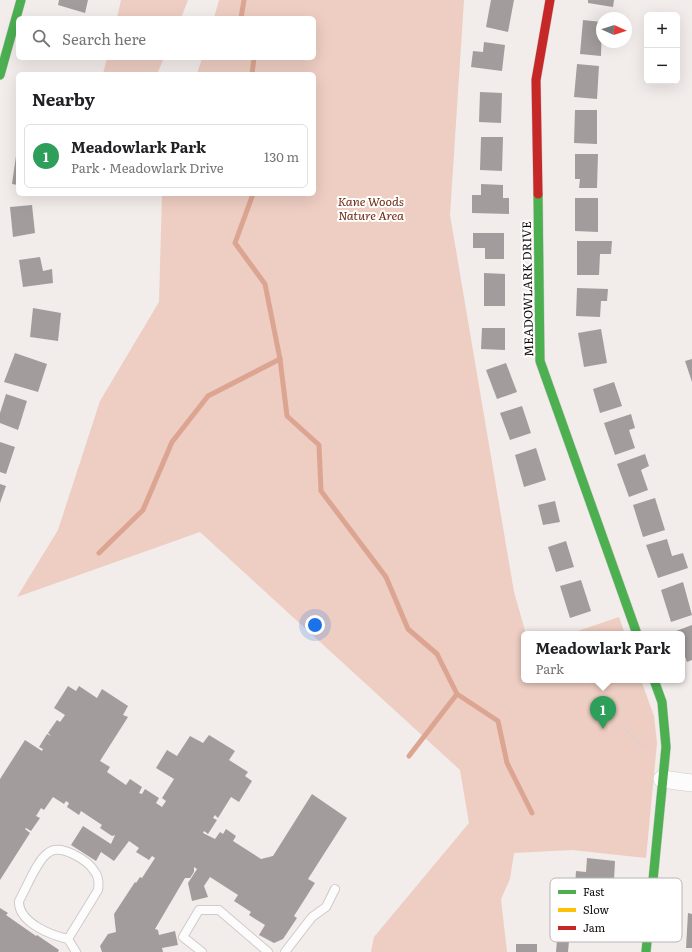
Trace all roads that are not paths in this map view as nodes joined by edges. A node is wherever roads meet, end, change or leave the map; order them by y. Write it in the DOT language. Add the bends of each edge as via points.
graph roads {
  1 [pos="20,0"];
  2 [pos="550,0"];
  3 [pos="0,75"];
  4 [pos="636,631"];
  5 [pos="655,683"];
  6 [pos="662,779"];
  7 [pos="692,783"];
  8 [pos="653,878"];
  9 [pos="335,889"];
  10 [pos="68,939"];
  11 [pos="647,942"];
  12 [pos="76,952"];
  13 [pos="202,952"];
  14 [pos="268,952"];
  15 [pos="285,952"];
  16 [pos="646,952"];
  1 -- 3 [label="street"];
  2 -- 4 [label="street, MEADOWLARK DRIVE" via="536,80 540,361"];
  5 -- 6 [label="street" via="662,702 666,747"];
  6 -- 7 [label="street"];
  6 -- 8 [label="street"];
  9 -- 15 [label="lane" via="326,907 312,917"];
  10 -- 10 [label="lane" via="98,890 98,876 91,866 68,851 55,849 44,856 19,901 19,906 28,920 52,936"];
  10 -- 12 [label="lane"];
  11 -- 16 [label="street"];
  13 -- 14 [label="lane" via="183,937 200,910 219,910"];
}
